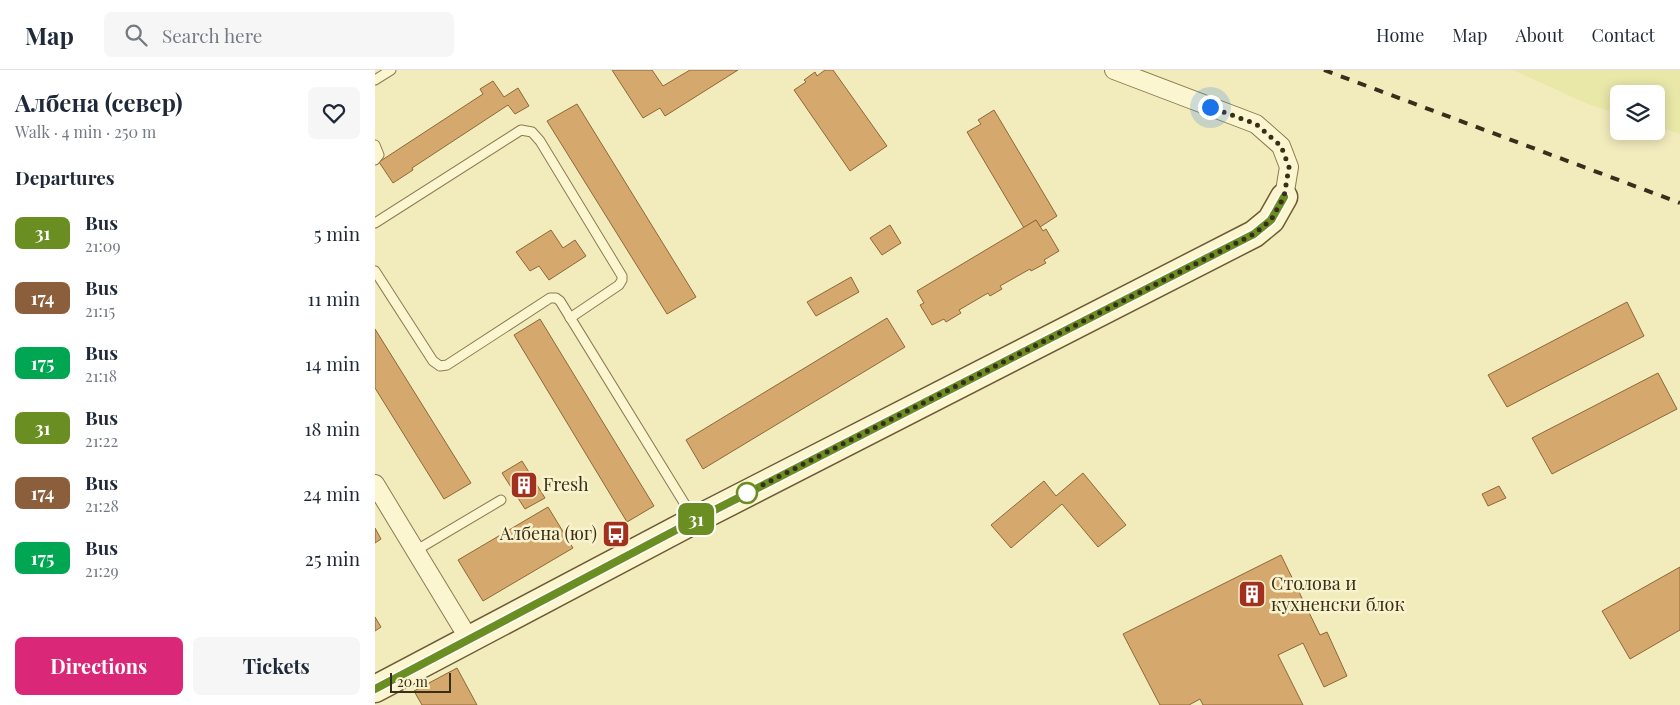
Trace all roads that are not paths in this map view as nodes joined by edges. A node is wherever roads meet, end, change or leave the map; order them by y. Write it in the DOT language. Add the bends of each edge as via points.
graph roads {
  1 [pos="391,70"];
  2 [pos="1114,70"];
  3 [pos="375,80"];
  4 [pos="375,145"];
  5 [pos="375,160"];
  6 [pos="1284,197"];
  7 [pos="375,224"];
  8 [pos="375,271"];
  9 [pos="570,318"];
  10 [pos="375,484"];
  11 [pos="501,500"];
  12 [pos="695,520"];
  13 [pos="415,550"];
  14 [pos="469,639"];
  15 [pos="375,689"];
  1 -- 3 [label="lane"];
  2 -- 6 [label="street" via="1256,124 1281,146 1289,167"];
  4 -- 5 [label="lane" via="379,155"];
  6 -- 12 [label="street" via="1271,220 1254,234"];
  7 -- 9 [label="lane" via="521,130 532,132 622,276 619,286"];
  8 -- 9 [label="lane" via="433,361 440,366 447,365 550,298 560,301"];
  9 -- 12 [label="lane"];
  10 -- 13 [label="street"];
  11 -- 13 [label="lane"];
  12 -- 14 [label="street"];
  13 -- 14 [label="street"];
  14 -- 15 [label="street"];
}
